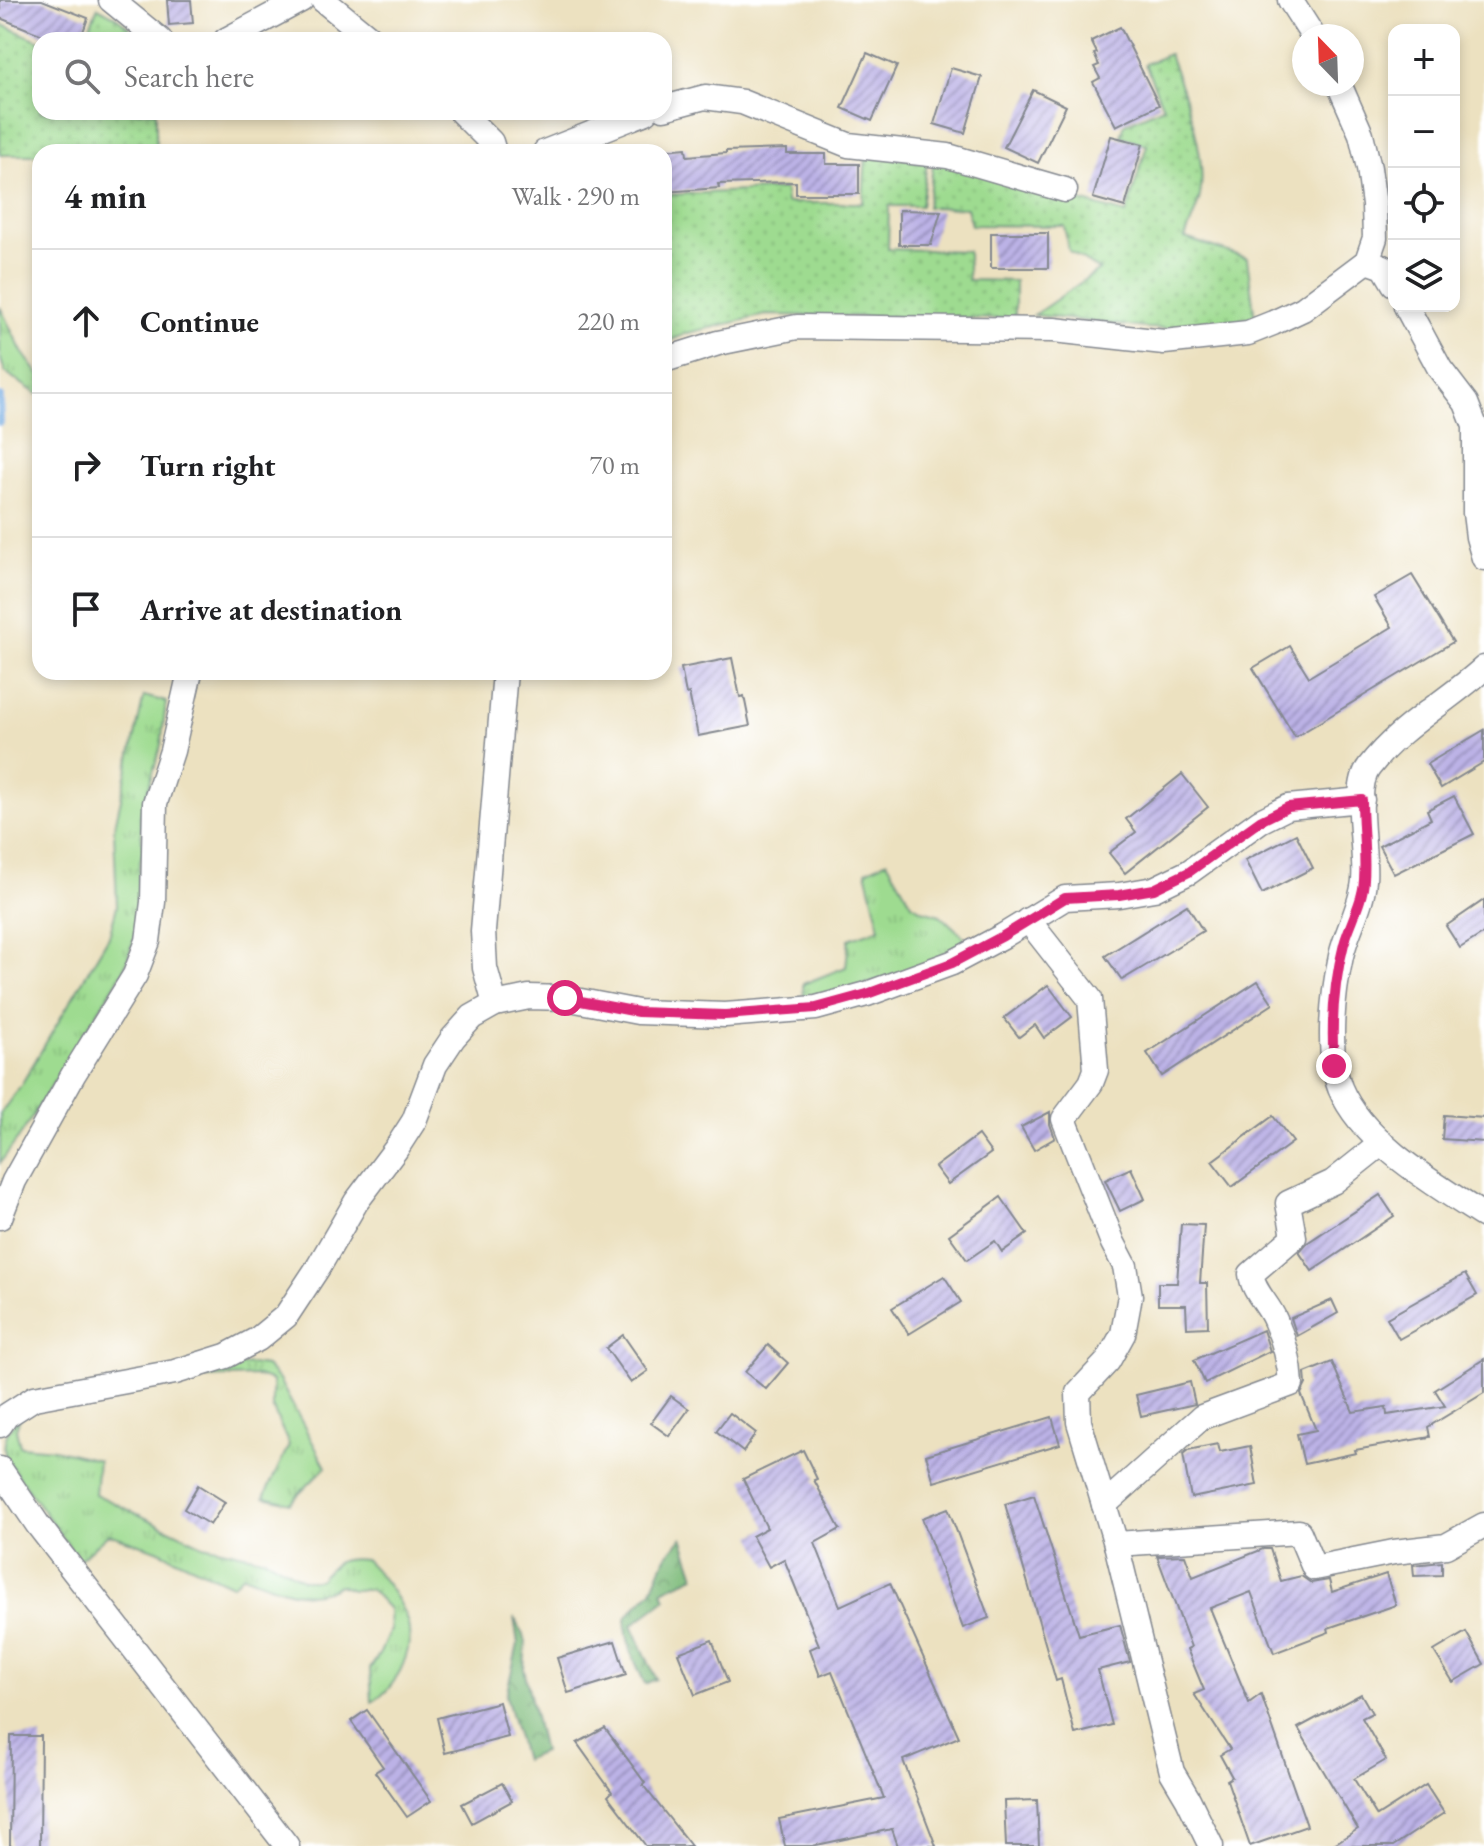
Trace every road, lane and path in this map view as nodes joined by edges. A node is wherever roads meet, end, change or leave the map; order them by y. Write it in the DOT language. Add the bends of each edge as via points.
graph roads {
  1 [pos="111,0"];
  2 [pos="301,0"];
  3 [pos="323,0"];
  4 [pos="1290,0"];
  5 [pos="1305,24"];
  6 [pos="150,32"];
  7 [pos="241,32"];
  8 [pos="362,32"];
  9 [pos="1344,96"];
  10 [pos="672,106"];
  11 [pos="469,120"];
  12 [pos="626,120"];
  13 [pos="492,144"];
  14 [pos="565,144"];
  15 [pos="1065,190"];
  16 [pos="1367,261"];
  17 [pos="1388,274"];
  18 [pos="1409,312"];
  19 [pos="672,357"];
  20 [pos="1475,401"];
  21 [pos="1484,558"];
  22 [pos="1484,668"];
  23 [pos="188,680"];
  24 [pos="504,680"];
  25 [pos="1362,800"];
  26 [pos="1028,920"];
  27 [pos="495,1004"];
  28 [pos="1382,1143"];
  29 [pos="1484,1216"];
  30 [pos="0,1217"];
  31 [pos="0,1425"];
  32 [pos="0,1469"];
  33 [pos="1104,1505"];
  34 [pos="1484,1525"];
  35 [pos="1116,1544"];
  36 [pos="287,1846"];
  37 [pos="1211,1846"];
  1 -- 6 [label="street"];
  2 -- 7 [label="street"];
  3 -- 8 [label="street"];
  4 -- 5 [label="street"];
  9 -- 16 [label="street" via="1361,134 1371,181 1375,238"];
  10 -- 15 [label="street" via="705,97 742,102 848,145 948,156"];
  11 -- 13 [label="street"];
  12 -- 14 [label="street"];
  16 -- 17 [label="street"];
  16 -- 19 [label="street" via="1303,309 1248,333 1164,342 1054,330 797,327"];
  18 -- 20 [label="street" via="1440,369"];
  20 -- 21 [label="street" via="1475,513"];
  22 -- 25 [label="street" via="1402,732 1367,768"];
  23 -- 30 [label="street" via="155,803 148,941 135,975 14,1181"];
  24 -- 27 [label="street" via="483,931 485,968"];
  25 -- 26 [label="street" via="1288,807 1154,889 1065,898"];
  25 -- 28 [label="street" via="1365,878 1340,958 1332,1036 1341,1090"];
  26 -- 27 [label="street" via="952,963 816,1008 725,1015 638,1012 565,998 529,997"];
  26 -- 33 [label="street" via="1090,999 1096,1070 1064,1119 1125,1266 1130,1296 1123,1334 1108,1361 1078,1393 1079,1422"];
  27 -- 31 [label="street" via="472,1017 441,1056 414,1121 356,1202 286,1316 226,1356 175,1372 34,1398"];
  28 -- 29 [label="street"];
  28 -- 33 [label="street" via="1333,1182 1288,1203 1294,1237 1251,1274 1252,1286 1275,1320 1291,1384 1202,1417"];
  32 -- 36 [label="street"];
  33 -- 35 [label="street"];
  34 -- 35 [label="street" via="1446,1546 1314,1568 1299,1532"];
  35 -- 37 [label="street" via="1172,1772"];
}
